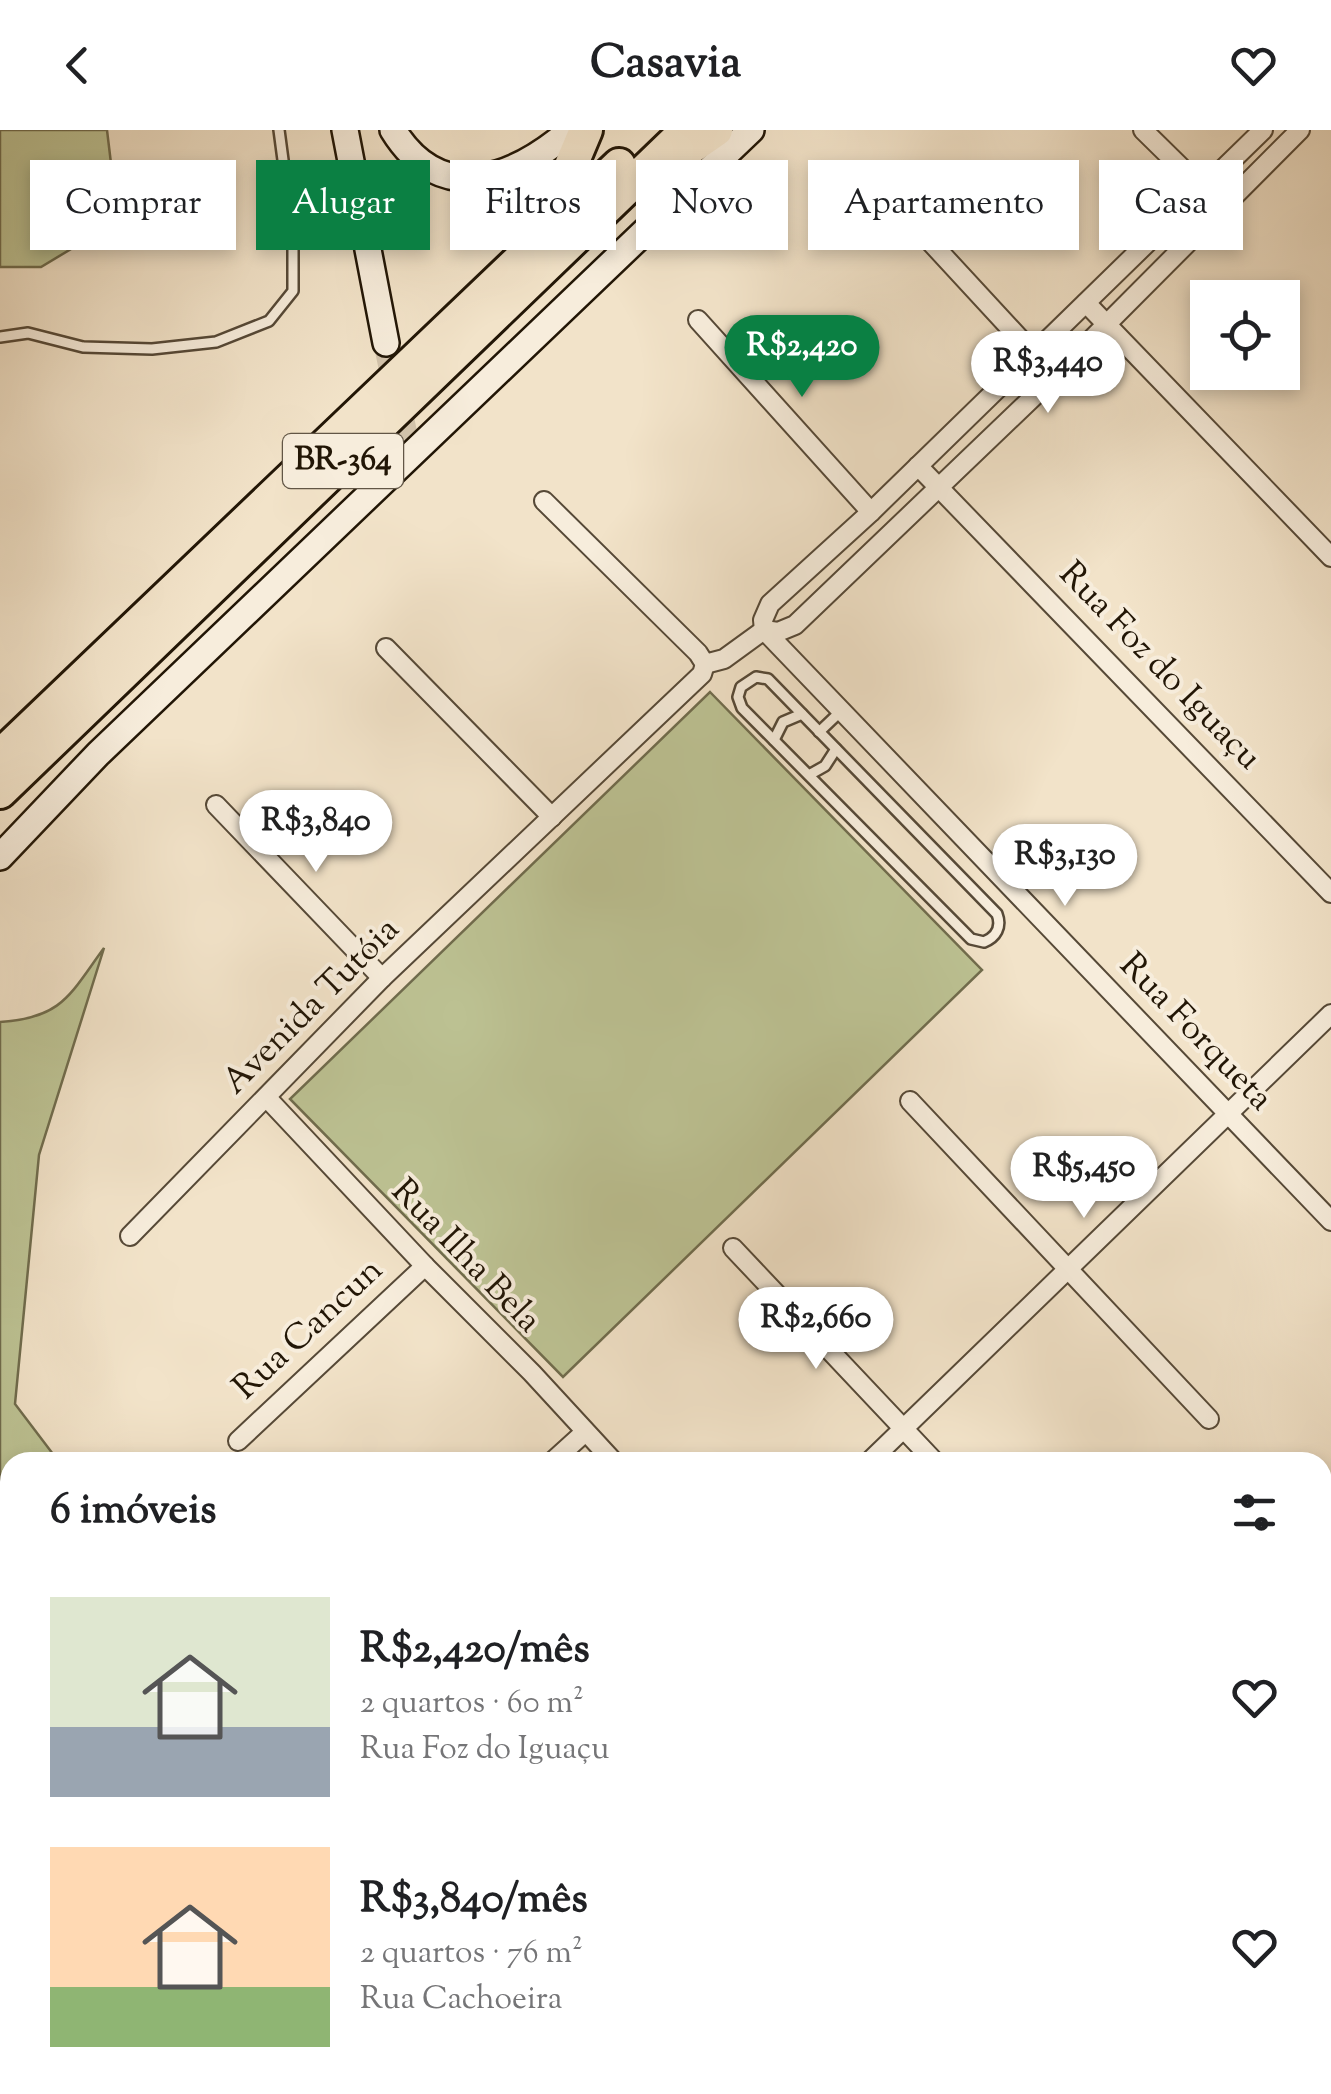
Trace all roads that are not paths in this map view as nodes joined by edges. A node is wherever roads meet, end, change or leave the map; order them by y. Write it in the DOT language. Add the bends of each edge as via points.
graph roads {
  1 [pos="278,130"];
  2 [pos="345,130"];
  3 [pos="393,130"];
  4 [pos="571,130"];
  5 [pos="586,130"];
  6 [pos="655,130"];
  7 [pos="687,130"];
  8 [pos="716,130"];
  9 [pos="751,130"];
  10 [pos="1143,130"];
  11 [pos="1263,130"];
  12 [pos="1300,130"];
  13 [pos="540,142"];
  14 [pos="573,160"];
  15 [pos="1174,160"];
  16 [pos="1231,160"];
  17 [pos="616,166"];
  18 [pos="616,198"];
  19 [pos="616,201"];
  20 [pos="526,250"];
  21 [pos="562,250"];
  22 [pos="938,250"];
  23 [pos="1139,250"];
  24 [pos="1086,303"];
  25 [pos="698,320"];
  26 [pos="1106,324"];
  27 [pos="0,336"];
  28 [pos="386,343"];
  29 [pos="1034,353"];
  30 [pos="918,466"];
  31 [pos="938,488"];
  32 [pos="544,501"];
  33 [pos="871,512"];
  34 [pos="1331,556"];
  35 [pos="764,630"];
  36 [pos="386,648"];
  37 [pos="705,664"];
  38 [pos="840,712"];
  39 [pos="802,714"];
  40 [pos="820,732"];
  41 [pos="774,740"];
  42 [pos="836,749"];
  43 [pos="0,756"];
  44 [pos="809,775"];
  45 [pos="0,792"];
  46 [pos="216,805"];
  47 [pos="552,817"];
  48 [pos="0,857"];
  49 [pos="1331,894"];
  50 [pos="382,978"];
  51 [pos="1331,1014"];
  52 [pos="267,1098"];
  53 [pos="910,1101"];
  54 [pos="1228,1115"];
  55 [pos="1331,1221"];
  56 [pos="130,1236"];
  57 [pos="733,1248"];
  58 [pos="425,1266"];
  59 [pos="1070,1268"];
  60 [pos="1209,1420"];
  61 [pos="903,1430"];
  62 [pos="584,1432"];
  63 [pos="238,1442"];
  64 [pos="563,1452"];
  65 [pos="604,1452"];
  66 [pos="880,1452"];
  67 [pos="925,1452"];
  1 -- 27 [label="lane" via="293,235 293,291 269,321 216,342 152,349"];
  2 -- 28 [label="street"];
  3 -- 13 [label="street" via="426,167 447,176 484,178 514,168"];
  4 -- 13 [label="street"];
  5 -- 14 [label="highway"];
  6 -- 17 [label="highway, BR-364 / BR-364"];
  7 -- 18 [label="highway, BR-364"];
  8 -- 19 [label="highway"];
  9 -- 48 [label="street" via="98,754"];
  10 -- 15 [label="street"];
  11 -- 16 [label="street, Avenida Tutóia"];
  12 -- 26 [label="street, Avenida Tutóia"];
  20 -- 43 [label="highway, BR-364 / BR-364"];
  21 -- 45 [label="highway, BR-364"];
  22 -- 29 [label="street"];
  23 -- 24 [label="street, Avenida Tutóia"];
  24 -- 26 [label="street"];
  24 -- 29 [label="street, Avenida Tutóia"];
  25 -- 33 [label="street"];
  26 -- 31 [label="street, Avenida Tutóia"];
  26 -- 34 [label="street"];
  29 -- 30 [label="street, Avenida Tutóia"];
  30 -- 31 [label="street, Rua Foz do Iguaçu"];
  30 -- 33 [label="street, Avenida Tutóia"];
  31 -- 35 [label="street, Avenida Tutóia" via="795,625"];
  31 -- 49 [label="street, Rua Foz do Iguaçu"];
  32 -- 37 [label="street"];
  33 -- 35 [label="street, Avenida Tutóia" via="770,604"];
  35 -- 37 [label="street, Avenida Tutóia" via="724,659"];
  35 -- 38 [label="street, Rua Forqueta"];
  36 -- 47 [label="street"];
  37 -- 47 [label="street, Avenida Tutóia"];
  38 -- 40 [label="lane"];
  38 -- 54 [label="street, Rua Forqueta"];
  39 -- 40 [label="lane"];
  39 -- 41 [label="lane" via="783,722"];
  39 -- 41 [label="lane" via="768,678 744,682 739,703"];
  40 -- 42 [label="lane"];
  41 -- 44 [label="lane"];
  42 -- 44 [label="lane"];
  42 -- 44 [label="lane" via="997,914 995,935 984,942 971,938"];
  46 -- 50 [label="street"];
  47 -- 50 [label="street, Avenida Tutóia"];
  50 -- 52 [label="street, Avenida Tutóia"];
  51 -- 54 [label="street"];
  52 -- 56 [label="street, Avenida Tutóia"];
  52 -- 58 [label="street, Rua Ilha Bela"];
  53 -- 59 [label="street"];
  54 -- 55 [label="street, Rua Forqueta"];
  54 -- 59 [label="street"];
  57 -- 61 [label="street"];
  58 -- 62 [label="street, Rua Ilha Bela"];
  58 -- 63 [label="street, Rua Cancun"];
  59 -- 60 [label="street"];
  59 -- 61 [label="street"];
  61 -- 66 [label="street"];
  61 -- 67 [label="street"];
  62 -- 64 [label="street"];
  62 -- 65 [label="street, Rua Ilha Bela"];
}
